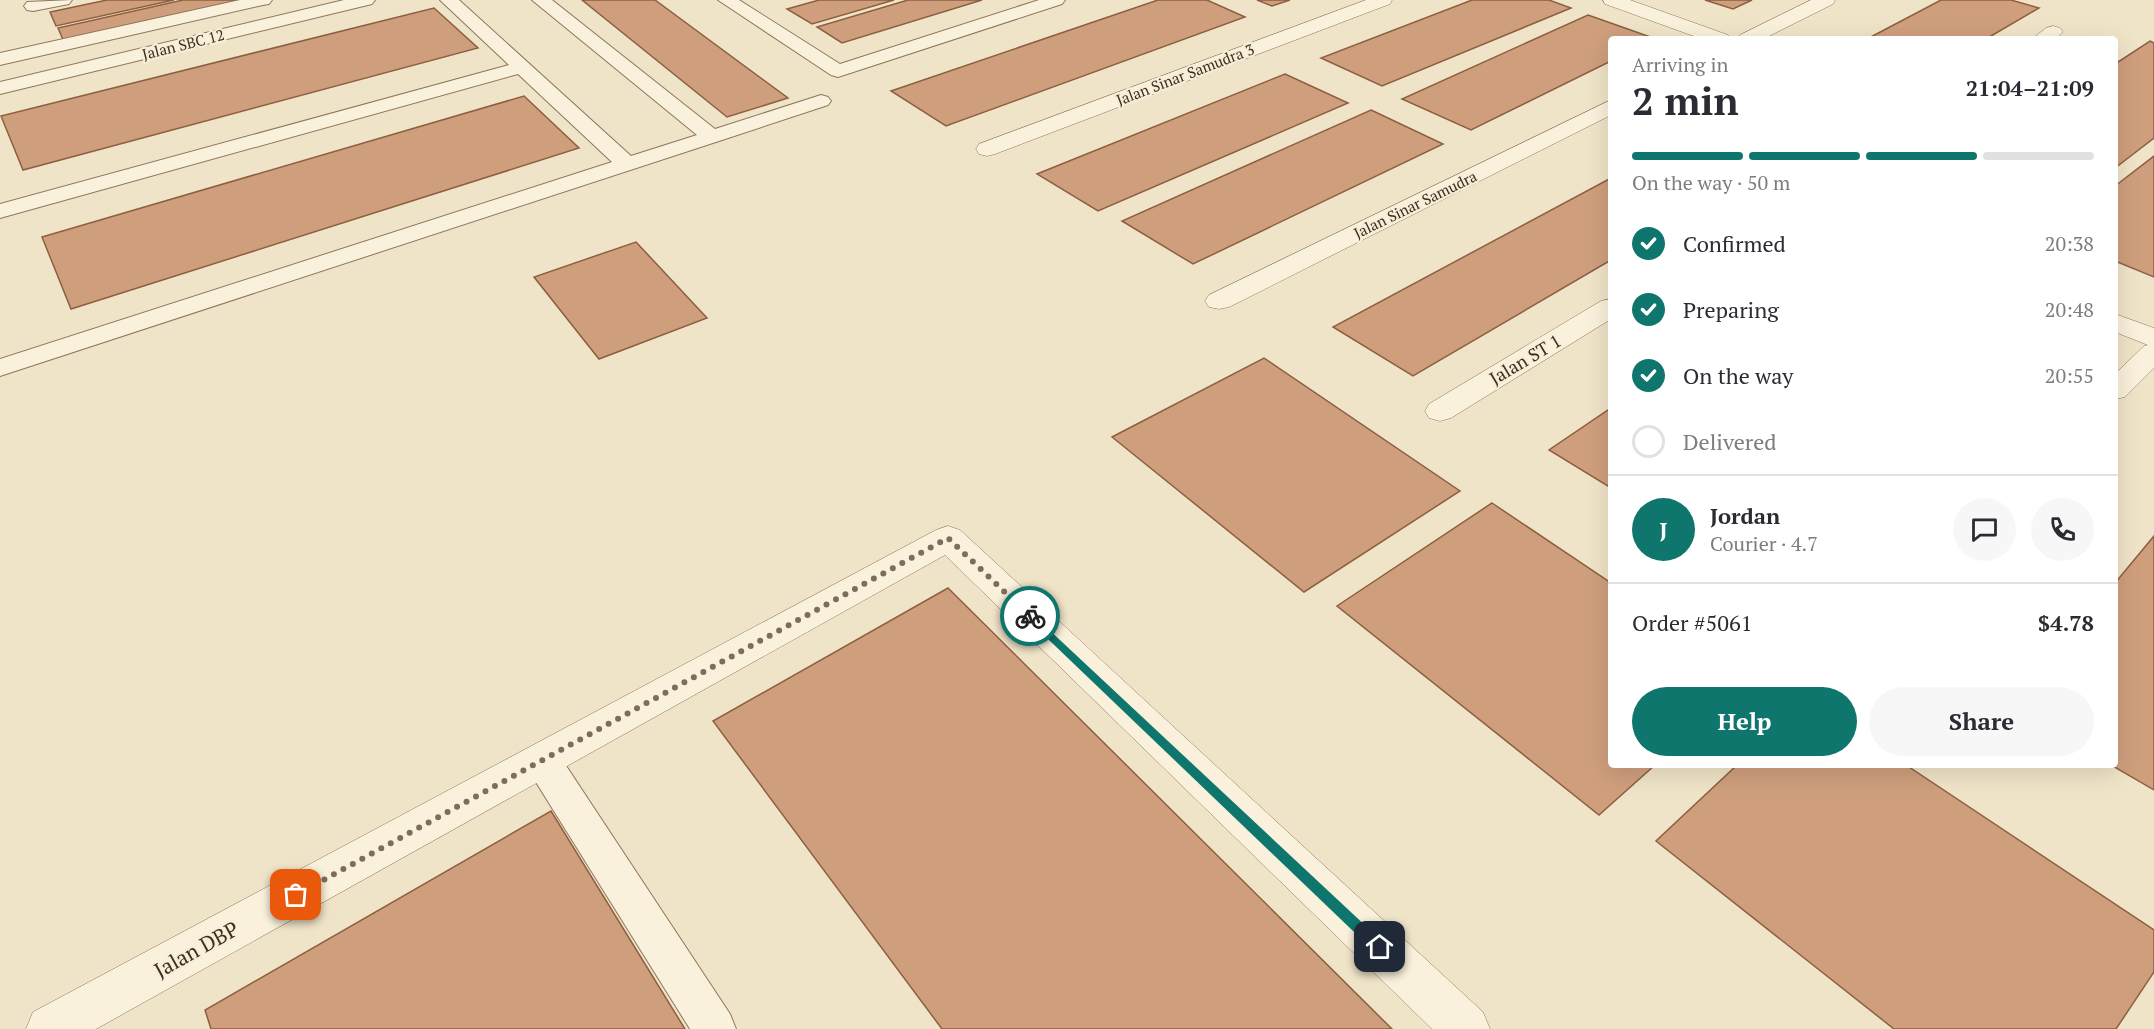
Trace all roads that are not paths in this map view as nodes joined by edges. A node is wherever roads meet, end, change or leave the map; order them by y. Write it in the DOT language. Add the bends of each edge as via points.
graph roads {
  1 [pos="63,0"];
  2 [pos="263,0"];
  3 [pos="366,0"];
  4 [pos="449,0"];
  5 [pos="541,0"];
  6 [pos="1056,0"];
  7 [pos="1383,0"];
  8 [pos="1612,0"];
  9 [pos="1826,0"];
  10 [pos="731,1"];
  11 [pos="33,6"];
  12 [pos="1713,36"];
  13 [pos="1753,36"];
  14 [pos="0,59"];
  15 [pos="522,67"];
  16 [pos="0,88"];
  17 [pos="821,101"];
  18 [pos="1608,107"];
  19 [pos="712,137"];
  20 [pos="987,148"];
  21 [pos="627,164"];
  22 [pos="0,211"];
  23 [pos="1219,301"];
  24 [pos="1608,309"];
  25 [pos="2118,323"];
  26 [pos="2154,338"];
  27 [pos="2154,352"];
  28 [pos="0,368"];
  29 [pos="2118,387"];
  30 [pos="1440,411"];
  31 [pos="542,760"];
  32 [pos="50,1029"];
  33 [pos="715,1029"];
  34 [pos="1466,1029"];
  1 -- 11 [label="lane"];
  2 -- 14 [label="lane"];
  3 -- 16 [label="lane, Jalan SBC 12"];
  4 -- 15 [label="lane"];
  5 -- 19 [label="lane"];
  6 -- 10 [label="lane" via="838,71"];
  7 -- 20 [label="street, Jalan Sinar Samudra 3"];
  8 -- 12 [label="street"];
  9 -- 13 [label="street"];
  15 -- 21 [label="lane"];
  15 -- 22 [label="lane"];
  17 -- 19 [label="lane"];
  18 -- 23 [label="street, Jalan Sinar Samudra"];
  19 -- 21 [label="lane"];
  21 -- 28 [label="lane"];
  24 -- 30 [label="street, Jalan ST 1"];
  25 -- 26 [label="street"];
  27 -- 29 [label="street"];
  31 -- 32 [label="street, Jalan DBP"];
  31 -- 33 [label="lane"];
  31 -- 34 [label="street, Jalan DBP" via="948,538"];
}
